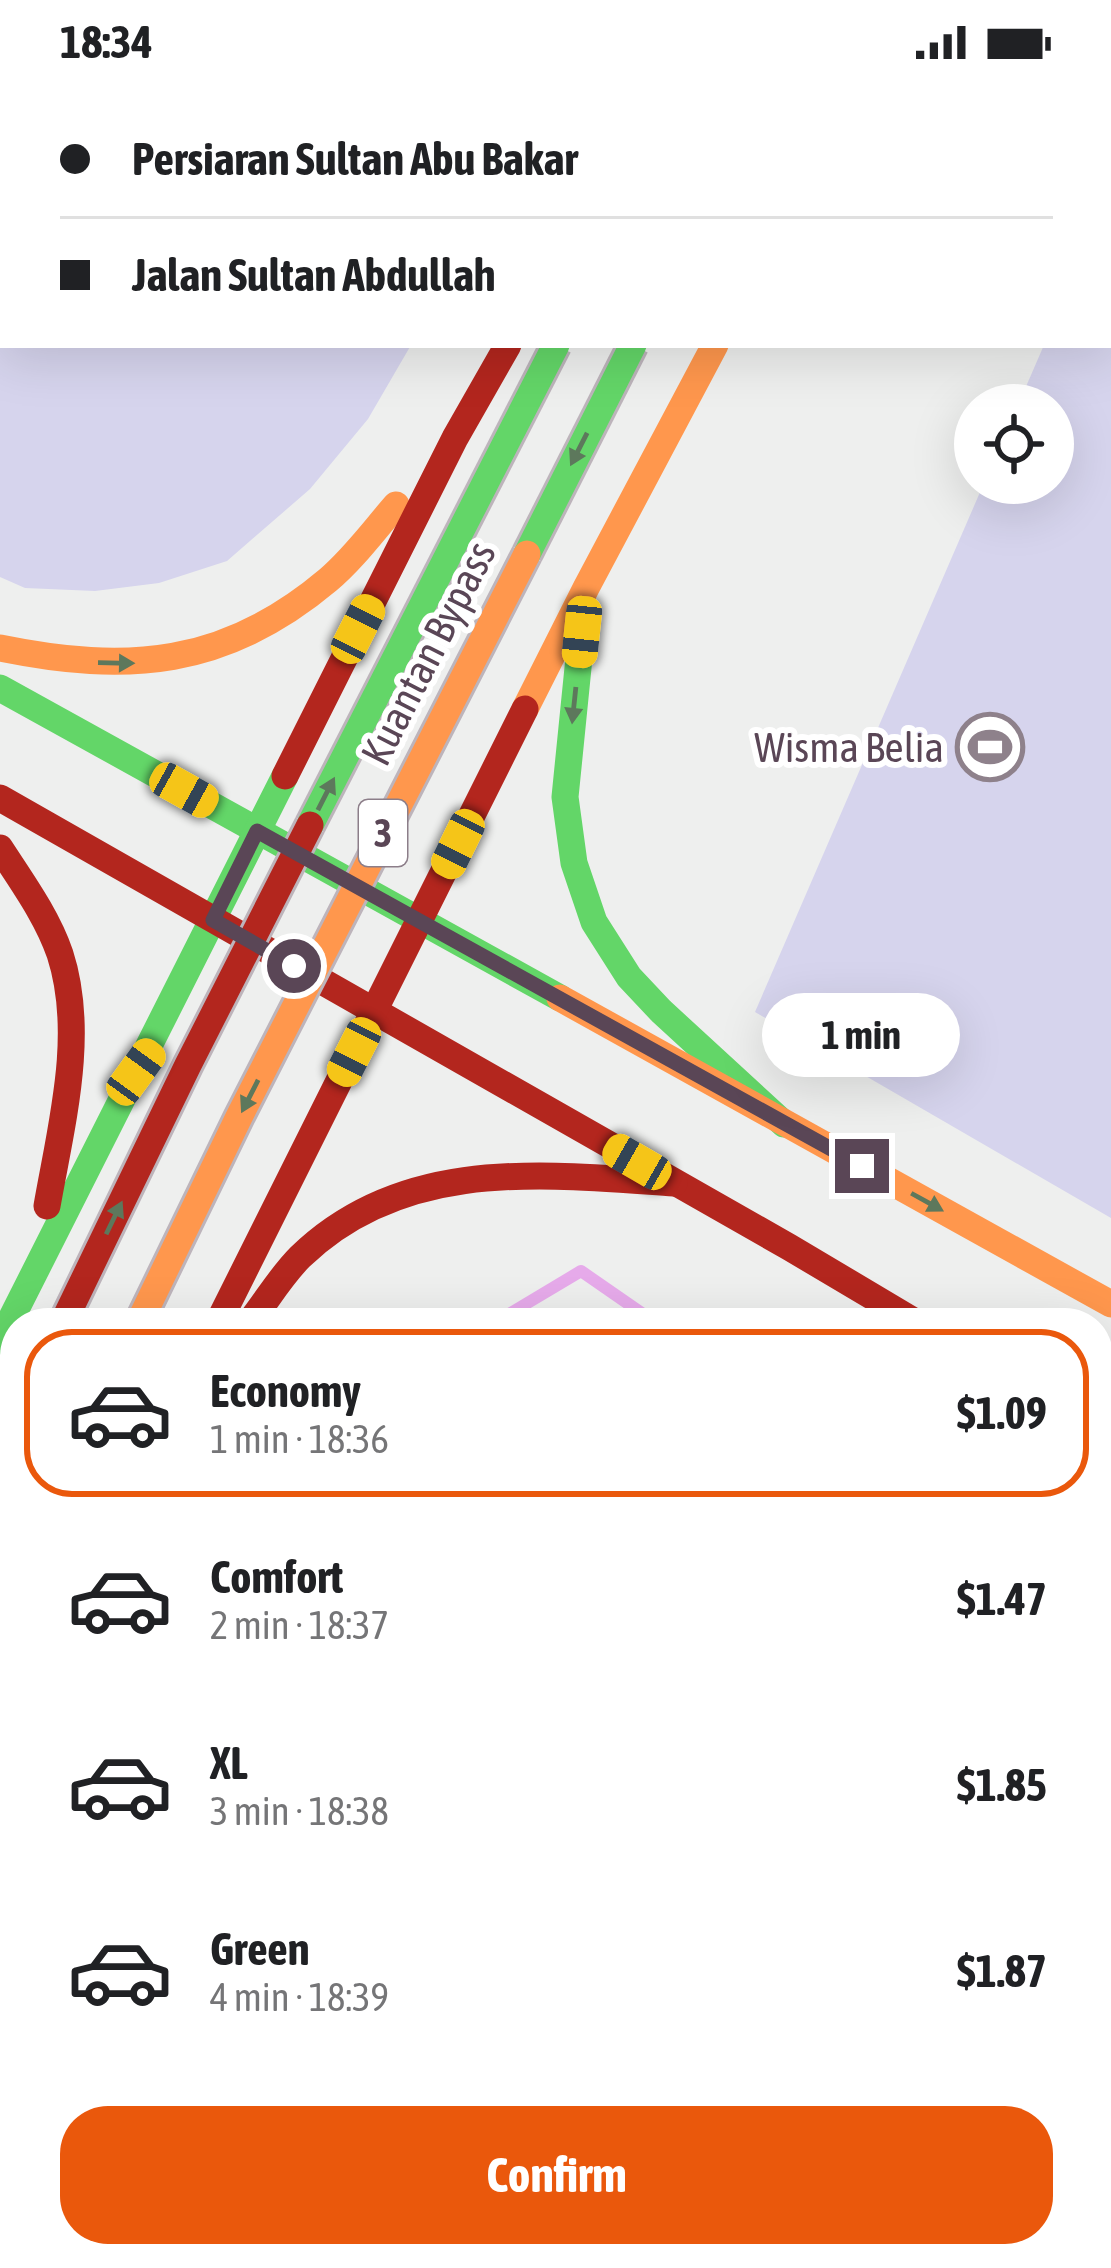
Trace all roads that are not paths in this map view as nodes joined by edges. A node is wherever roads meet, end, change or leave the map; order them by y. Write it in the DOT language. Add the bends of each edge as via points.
graph roads {
  1 [pos="506,348"];
  2 [pos="554,348"];
  3 [pos="630,348"];
  4 [pos="714,348"];
  5 [pos="455,438"];
  6 [pos="586,588"];
  7 [pos="0,648"];
  8 [pos="339,667"];
  9 [pos="0,688"];
  10 [pos="497,766"];
  11 [pos="0,798"];
  12 [pos="257,831"];
  13 [pos="0,848"];
  14 [pos="213,920"];
  15 [pos="420,922"];
  16 [pos="375,1012"];
  17 [pos="136,1072"];
  18 [pos="784,1124"];
  19 [pos="314,1132"];
  20 [pos="674,1183"];
  21 [pos="36,1269"];
  22 [pos="1106,1298"];
  23 [pos="16,1308"];
  24 [pos="70,1308"];
  25 [pos="146,1308"];
  26 [pos="226,1308"];
  27 [pos="261,1308"];
  28 [pos="868,1308"];
  1 -- 5 [label="main road"];
  24 -- 2 [label="main road, Kuantan Bypass / 3, one-way, bridge"];
  3 -- 25 [label="main road, Kuantan Bypass / 3, one-way, bridge"];
  4 -- 6 [label="main road"];
  7 -- 5 [label="main road, one-way" via="124,664 226,645 286,614 331,577"];
  5 -- 8 [label="main road"];
  6 -- 10 [label="main road"];
  6 -- 18 [label="main road, one-way" via="565,797 574,863 594,922 629,977"];
  8 -- 10 [label="main road" via="354,734 404,778 469,781"];
  8 -- 12 [label="main road"];
  9 -- 12 [label="main road"];
  10 -- 15 [label="main road"];
  11 -- 14 [label="main road"];
  12 -- 14 [label="main road"];
  12 -- 15 [label="main road"];
  13 -- 21 [label="main road" via="50,932 64,971 71,1045"];
  14 -- 16 [label="main road"];
  14 -- 17 [label="main road"];
  15 -- 16 [label="main road"];
  15 -- 18 [label="main road"];
  16 -- 19 [label="main road"];
  16 -- 20 [label="main road"];
  17 -- 19 [label="main road" via="175,1024 220,1011 257,1019 289,1035 308,1070"];
  17 -- 21 [label="main road"];
  18 -- 22 [label="main road, one-way"];
  19 -- 26 [label="main road"];
  20 -- 27 [label="main road" via="560,1176 439,1182 352,1215 299,1258"];
  20 -- 28 [label="main road"];
  21 -- 23 [label="main road"];
}
